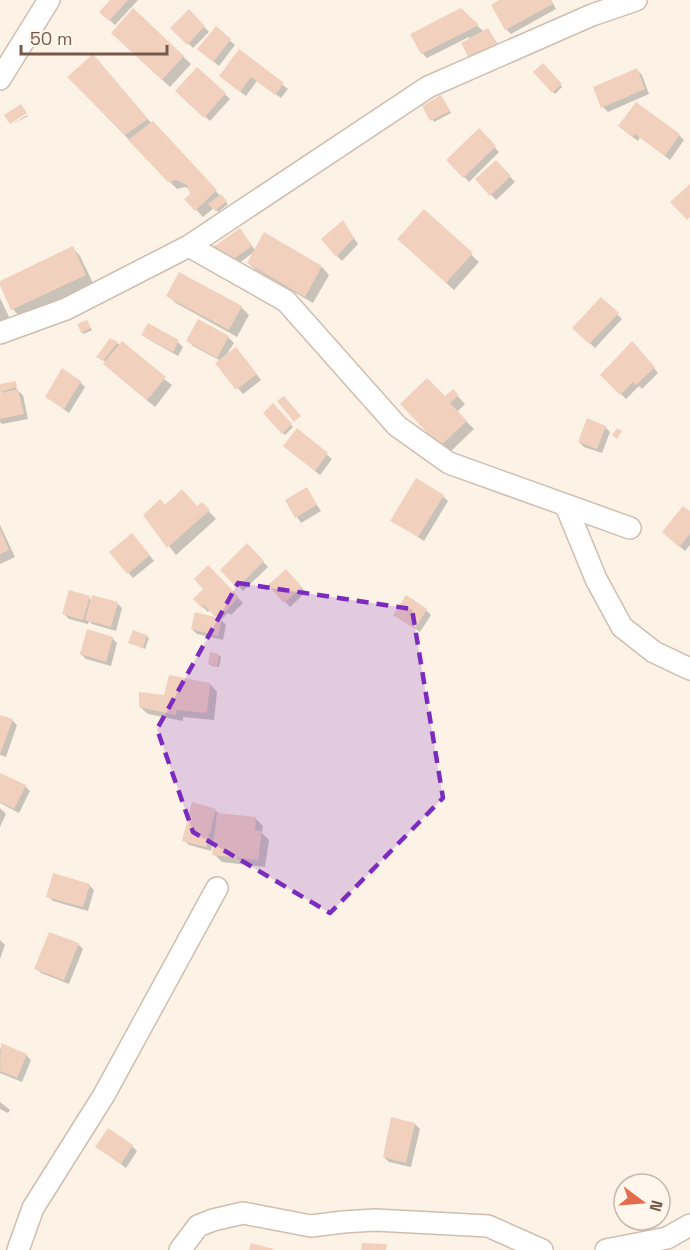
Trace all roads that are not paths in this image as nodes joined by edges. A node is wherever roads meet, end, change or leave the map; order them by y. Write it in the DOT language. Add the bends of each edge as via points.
graph roads {
  1 [pos="49,0"];
  2 [pos="636,0"];
  3 [pos="0,79"];
  4 [pos="189,246"];
  5 [pos="0,333"];
  6 [pos="566,506"];
  7 [pos="630,528"];
  8 [pos="690,669"];
  9 [pos="217,888"];
  10 [pos="690,1225"];
  11 [pos="18,1250"];
  12 [pos="180,1250"];
  13 [pos="542,1250"];
  14 [pos="606,1250"];
  1 -- 3 [label="street"];
  2 -- 4 [label="street" via="592,15 428,87"];
  4 -- 5 [label="street" via="66,309"];
  4 -- 6 [label="street" via="285,301 398,426 449,463"];
  6 -- 7 [label="street"];
  6 -- 8 [label="street" via="596,579 622,627 654,652"];
  9 -- 11 [label="street" via="104,1095 33,1208"];
  10 -- 14 [label="street" via="666,1238"];
  12 -- 13 [label="street" via="198,1226 243,1213 311,1226 375,1221 488,1226"];
}
